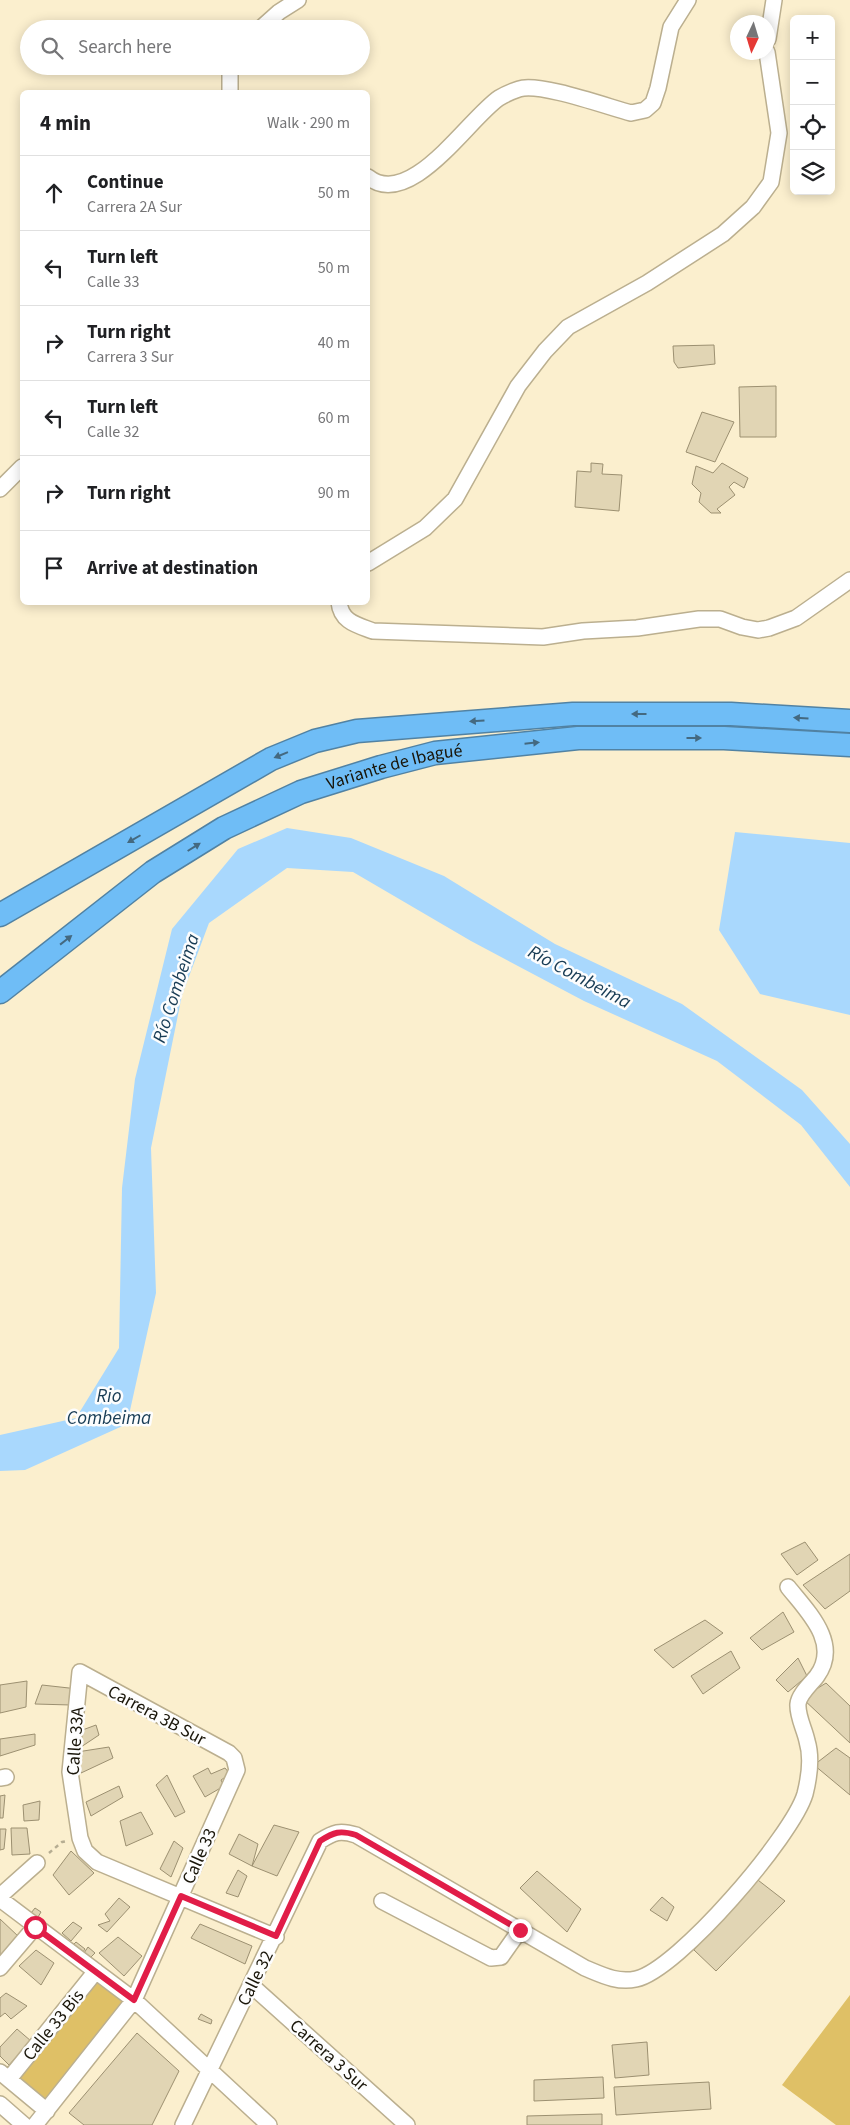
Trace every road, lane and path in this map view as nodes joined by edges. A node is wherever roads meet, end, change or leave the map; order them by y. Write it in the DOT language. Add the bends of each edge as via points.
graph roads {
  1 [pos="298,0"];
  2 [pos="688,0"];
  3 [pos="774,0"];
  4 [pos="772,15"];
  5 [pos="270,20"];
  6 [pos="768,60"];
  7 [pos="230,75"];
  8 [pos="230,90"];
  9 [pos="370,179"];
  10 [pos="20,469"];
  11 [pos="0,489"];
  12 [pos="370,562"];
  13 [pos="850,580"];
  14 [pos="339,605"];
  15 [pos="850,721"];
  16 [pos="850,745"];
  17 [pos="0,915"];
  18 [pos="36,963"];
  19 [pos="0,972"];
  20 [pos="0,992"];
  21 [pos="788,1587"];
  22 [pos="80,1672"];
  23 [pos="234,1758"];
  24 [pos="83,1844"];
  25 [pos="37,1863"];
  26 [pos="181,1896"];
  27 [pos="0,1898"];
  28 [pos="382,1901"];
  29 [pos="35,1927"];
  30 [pos="520,1930"];
  31 [pos="276,1936"];
  32 [pos="0,1968"];
  33 [pos="96,1971"];
  34 [pos="252,1985"];
  35 [pos="134,2000"];
  36 [pos="210,2069"];
  37 [pos="5,2076"];
  38 [pos="0,2104"];
  39 [pos="46,2110"];
  40 [pos="33,2125"];
  41 [pos="183,2125"];
  42 [pos="269,2125"];
  43 [pos="407,2125"];
  1 -- 5 [label="street"];
  2 -- 9 [label="street" via="671,28 658,88 645,110 631,113 545,88 521,88 498,98 436,160 414,177 394,183 375,183"];
  3 -- 4 [label="street"];
  6 -- 12 [label="street" via="778,133 771,182 753,207 723,234 647,283 568,326 518,386 455,499 424,528"];
  7 -- 8 [label="street"];
  10 -- 11 [label="street"];
  13 -- 14 [label="street" via="796,618 758,630 720,619 699,619 543,637 373,631 350,623"];
  15 -- 17 [label="highway, Variante de Ibagué, one-way" via="731,714 573,714 357,731 315,741 272,759"];
  18 -- 16 [label="highway, Variante de Ibagué, one-way" via="153,872 224,828 300,792 380,767 435,754 578,738 724,738"];
  18 -- 19 [label="highway"];
  18 -- 20 [label="highway, Variante de Ibagué"];
  21 -- 30 [label="street" via="817,1624 825,1646 819,1674 798,1705 810,1766 805,1795 774,1847 703,1929 662,1966 637,1979 612,1979 585,1968"];
  22 -- 23 [label="street, Carrera 3B Sur"];
  22 -- 24 [label="street, Calle 33A" via="70,1772"];
  23 -- 26 [label="street, Calle 33" via="237,1770"];
  24 -- 25 [label="path" via="62,1842"];
  24 -- 26 [label="street" via="97,1862"];
  25 -- 27 [label="street"];
  26 -- 31 [label="street"];
  26 -- 35 [label="street, Calle 33"];
  27 -- 29 [label="street"];
  28 -- 30 [label="street" via="491,1958 501,1957"];
  29 -- 32 [label="street"];
  29 -- 33 [label="street"];
  30 -- 31 [label="street, Calle 32" via="356,1835 343,1831 320,1841"];
  31 -- 34 [label="street, Calle 32"];
  33 -- 35 [label="street"];
  33 -- 37 [label="street, Calle 33 Bis"];
  34 -- 36 [label="street, Calle 32"];
  34 -- 43 [label="street, Carrera 3 Sur"];
  35 -- 36 [label="street"];
  35 -- 39 [label="street, Calle 33"];
  36 -- 41 [label="street, Calle 32"];
  36 -- 42 [label="street"];
  37 -- 39 [label="street"];
  38 -- 40 [label="street"];
  39 -- 40 [label="street, Calle 33"];
}
